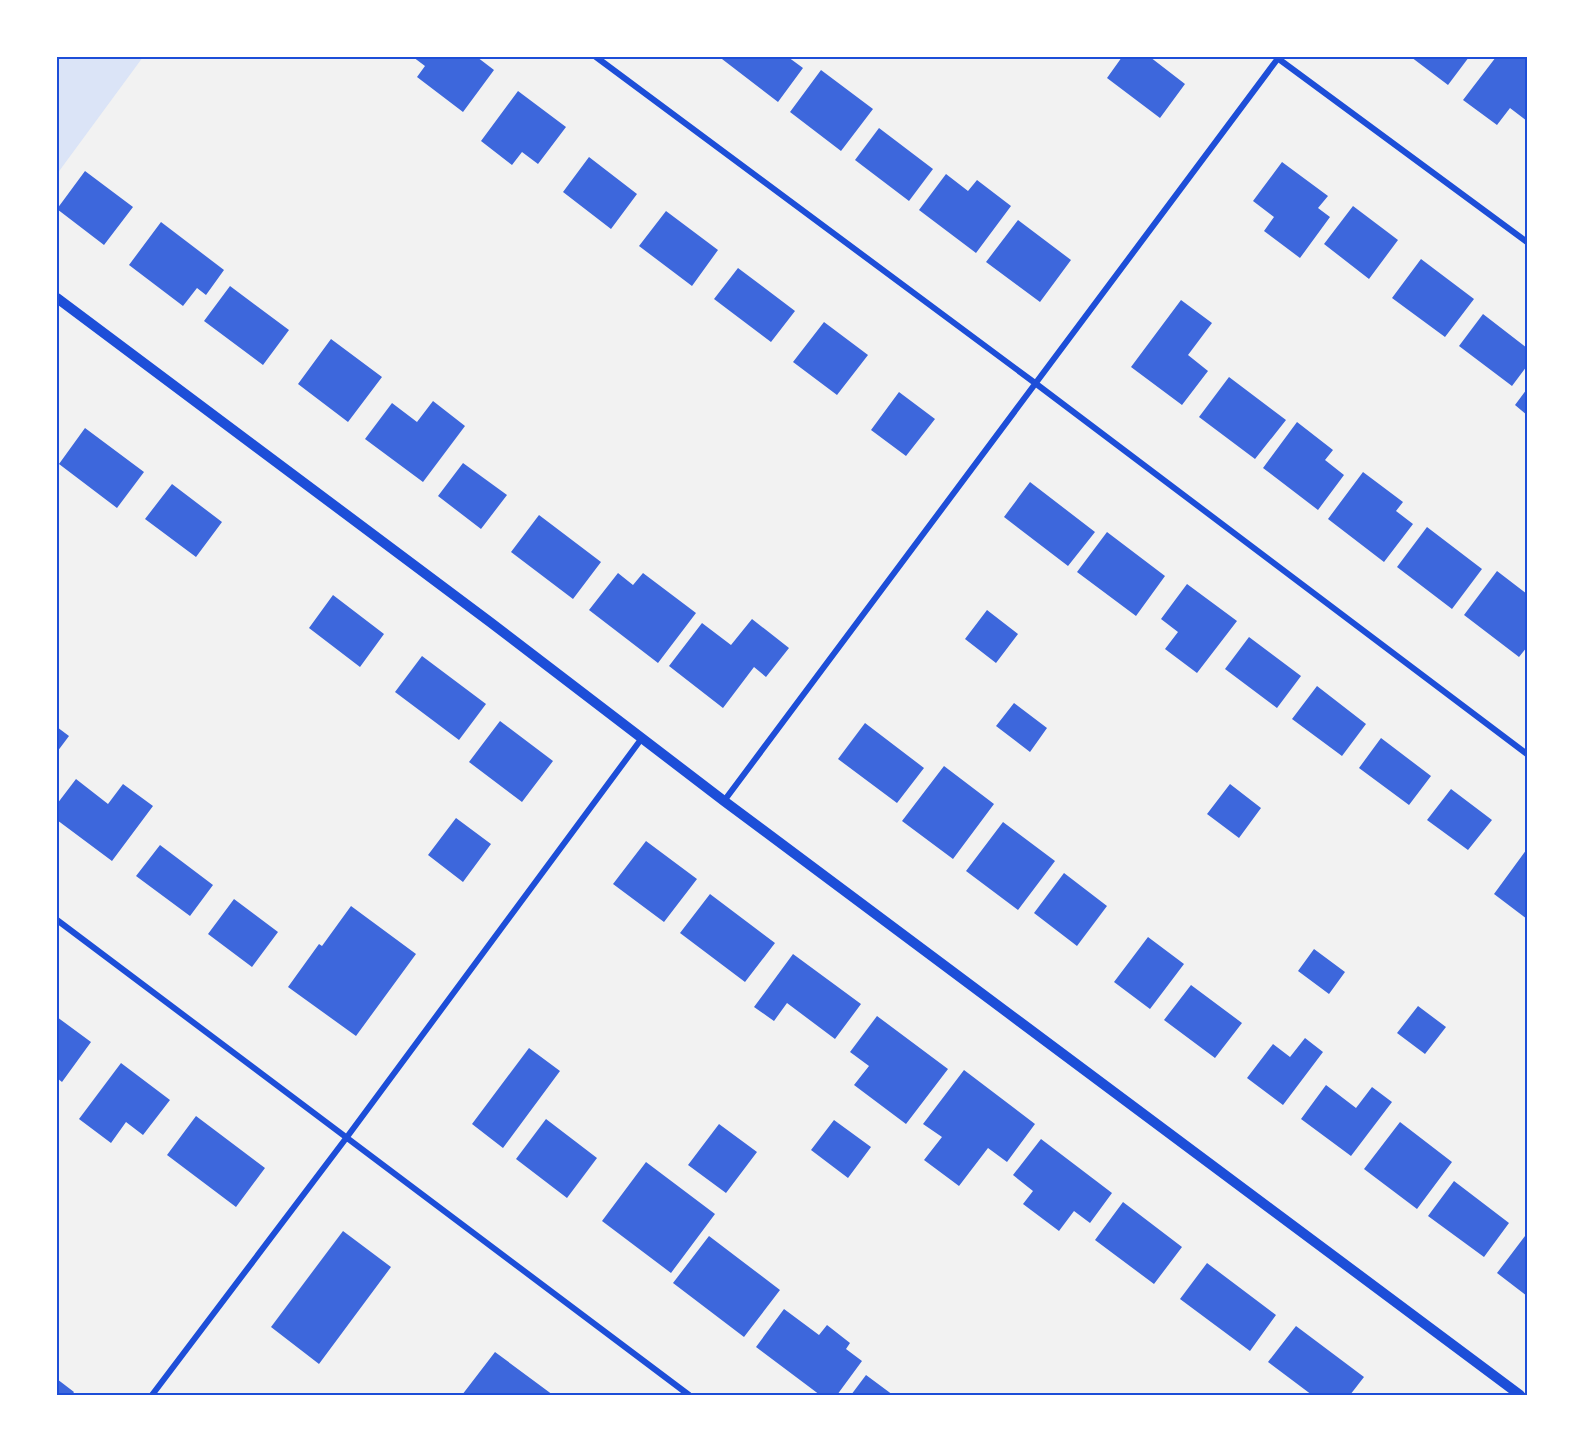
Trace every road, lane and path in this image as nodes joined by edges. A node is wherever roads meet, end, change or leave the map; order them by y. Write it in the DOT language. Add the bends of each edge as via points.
graph roads {
  1 [pos="596,57"];
  2 [pos="1278,58"];
  3 [pos="1527,242"];
  4 [pos="57,298"];
  5 [pos="1035,383"];
  6 [pos="642,738"];
  7 [pos="1527,754"];
  8 [pos="724,801"];
  9 [pos="57,920"];
  10 [pos="347,1137"];
  11 [pos="152,1395"];
  12 [pos="689,1395"];
  13 [pos="1520,1395"];
  1 -- 5 [label="street"];
  2 -- 3 [label="street"];
  2 -- 5 [label="street"];
  4 -- 6 [label="street"];
  5 -- 7 [label="street"];
  5 -- 8 [label="street"];
  6 -- 8 [label="street"];
  6 -- 10 [label="street"];
  8 -- 13 [label="street"];
  9 -- 10 [label="street"];
  10 -- 11 [label="street"];
  10 -- 12 [label="street"];
}
